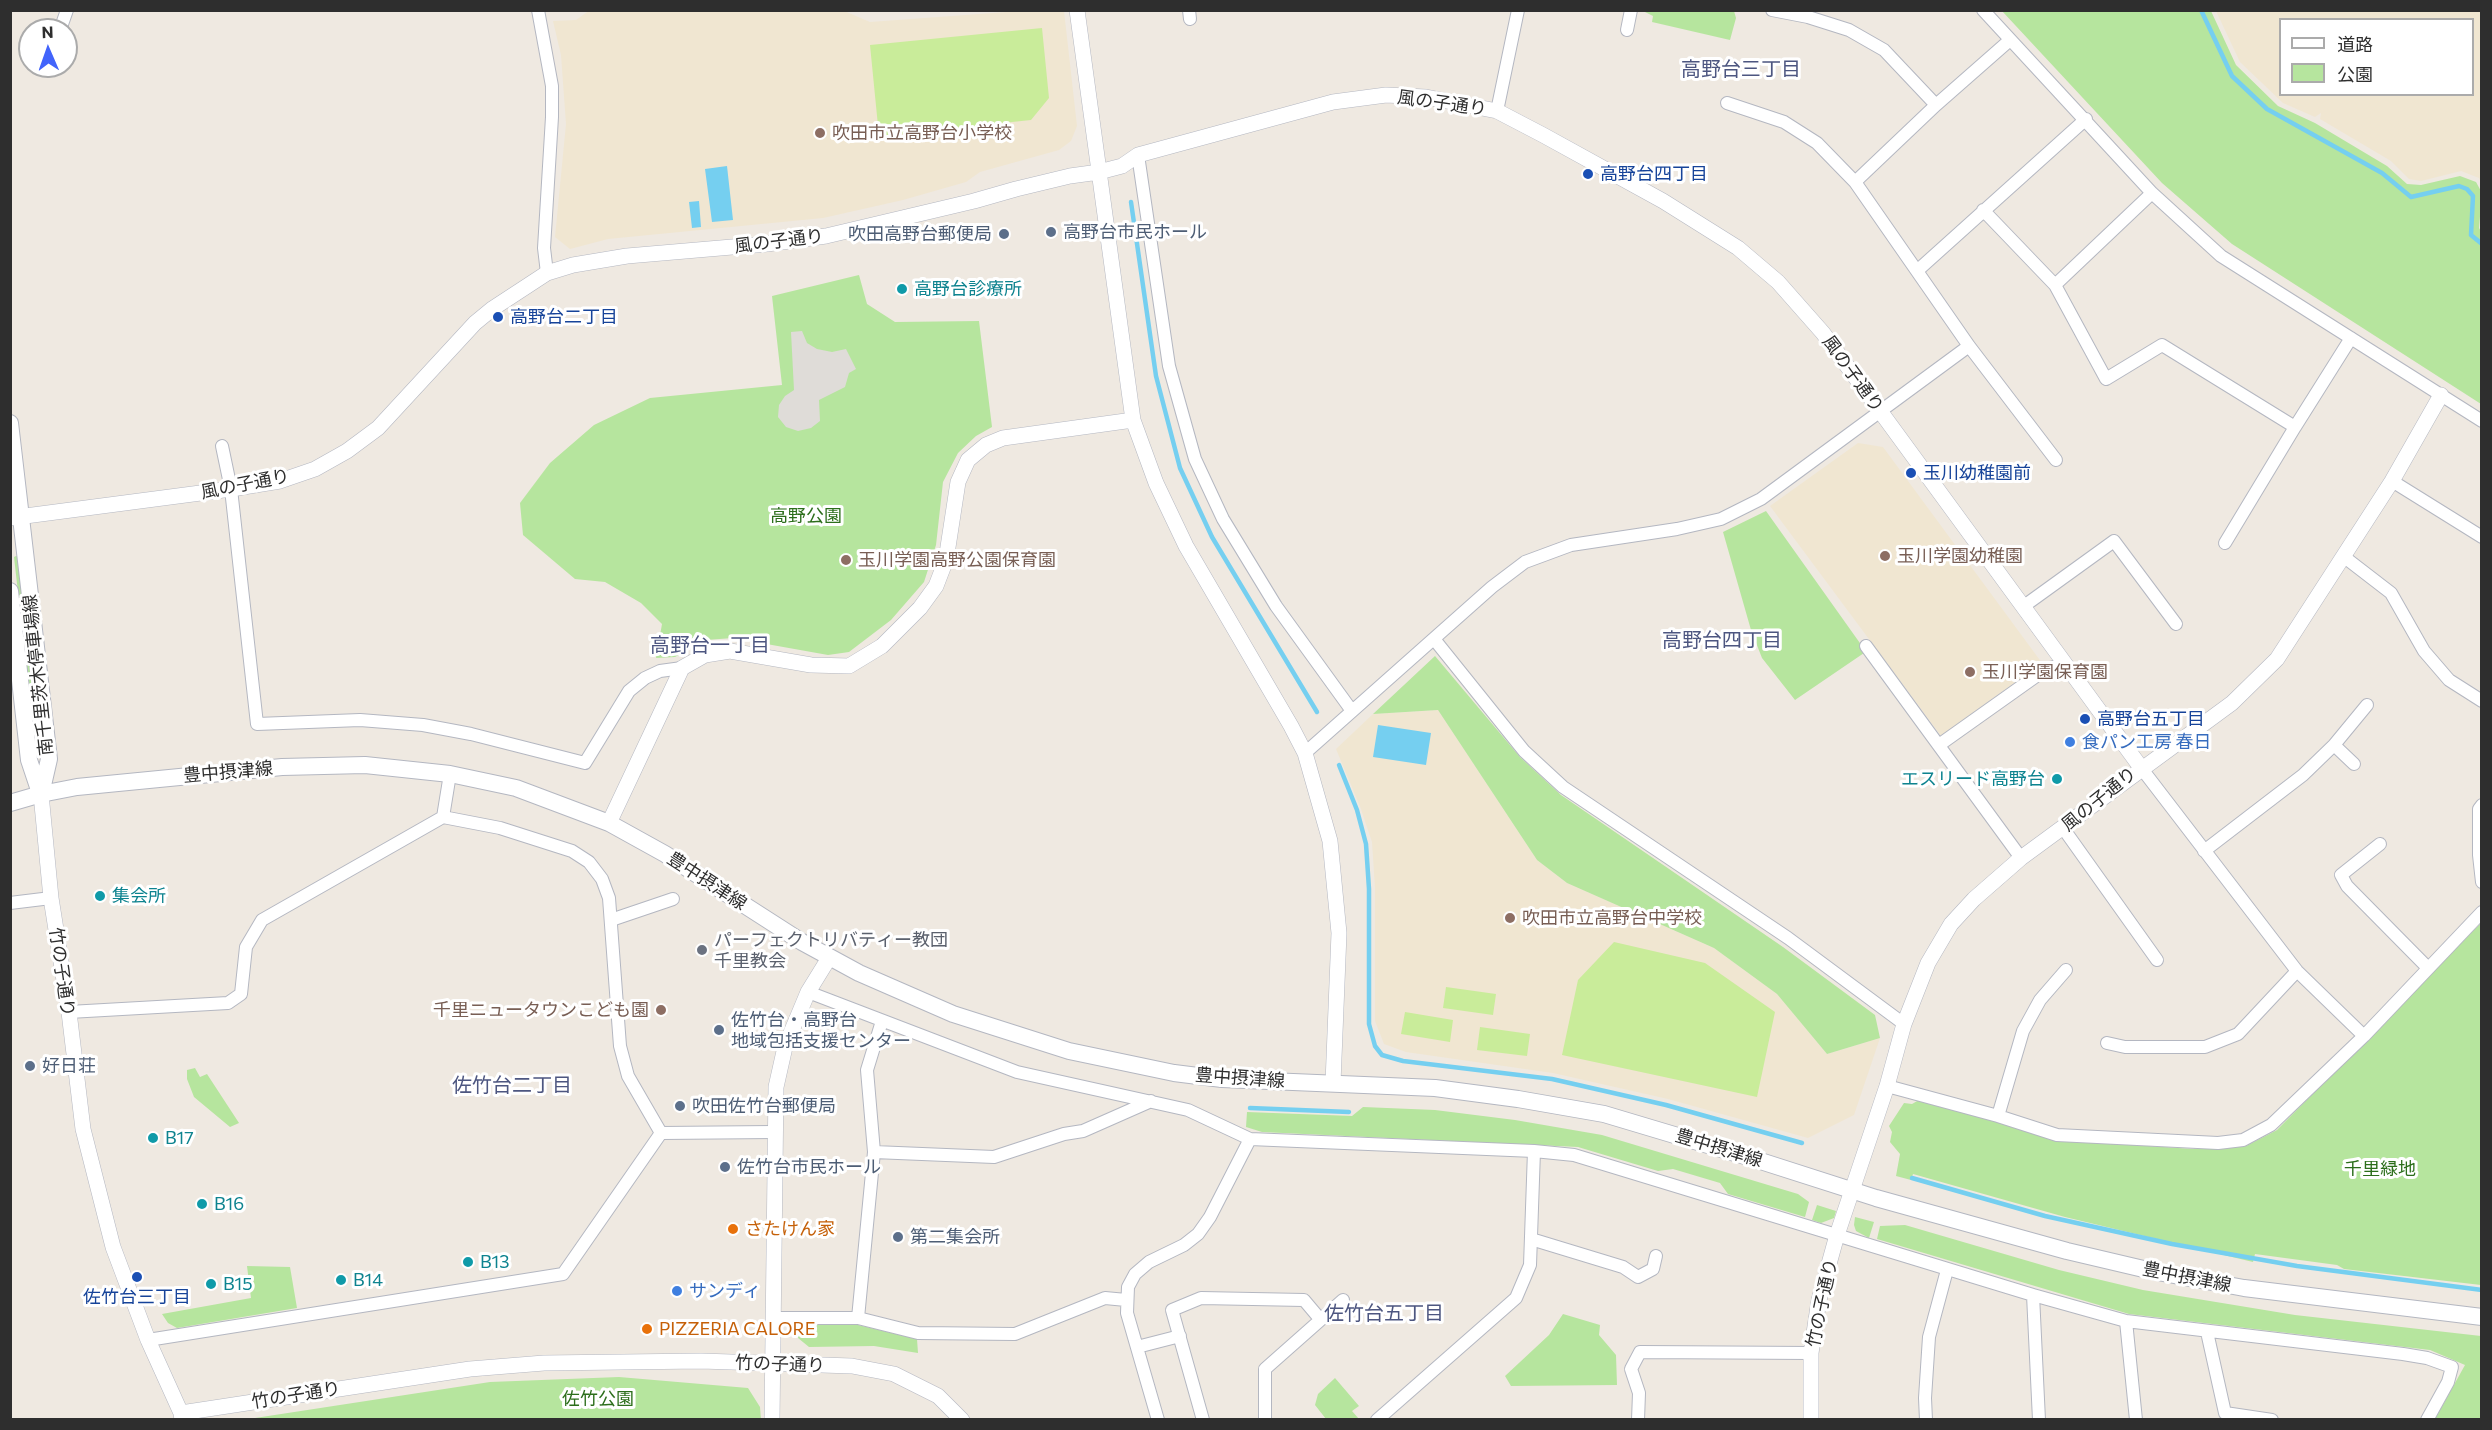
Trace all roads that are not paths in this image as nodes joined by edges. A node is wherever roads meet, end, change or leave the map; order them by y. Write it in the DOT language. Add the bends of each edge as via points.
graph roads {
  1 [pos="538,10"];
  2 [pos="1077,10"];
  3 [pos="1518,10"];
  4 [pos="1631,10"];
  5 [pos="1772,10"];
  6 [pos="1983,10"];
  7 [pos="1627,30"];
  8 [pos="2010,40"];
  9 [pos="1727,103"];
  10 [pos="1936,105"];
  11 [pos="1497,111"];
  12 [pos="2086,119"];
  13 [pos="1138,155"];
  14 [pos="1100,172"];
  15 [pos="1855,182"];
  16 [pos="2152,193"];
  17 [pos="1983,210"];
  18 [pos="1918,270"];
  19 [pos="546,273"];
  20 [pos="2055,285"];
  21 [pos="2350,338"];
  22 [pos="1969,346"];
  23 [pos="2441,395"];
  24 [pos="1881,413"];
  25 [pos="1133,420"];
  26 [pos="2481,420"];
  27 [pos="10,423"];
  28 [pos="2295,427"];
  29 [pos="222,446"];
  30 [pos="2056,460"];
  31 [pos="2392,481"];
  32 [pos="231,489"];
  33 [pos="15,518"];
  34 [pos="2481,537"];
  35 [pos="2225,543"];
  36 [pos="2343,556"];
  37 [pos="10,591"];
  38 [pos="2024,606"];
  39 [pos="2176,624"];
  40 [pos="1434,639"];
  41 [pos="1866,646"];
  42 [pos="2066,664"];
  43 [pos="682,668"];
  44 [pos="2481,701"];
  45 [pos="2367,705"];
  46 [pos="1352,711"];
  47 [pos="2334,745"];
  48 [pos="1939,746"];
  49 [pos="1305,753"];
  50 [pos="2354,765"];
  51 [pos="2142,769"];
  52 [pos="450,774"];
  53 [pos="10,790"];
  54 [pos="40,794"];
  55 [pos="10,804"];
  56 [pos="2481,805"];
  57 [pos="443,817"];
  58 [pos="609,823"];
  59 [pos="2063,828"];
  60 [pos="2380,844"];
  61 [pos="2204,851"];
  62 [pos="2021,858"];
  63 [pos="2481,882"];
  64 [pos="51,898"];
  65 [pos="673,899"];
  66 [pos="10,903"];
  67 [pos="2481,912"];
  68 [pos="611,920"];
  69 [pos="829,958"];
  70 [pos="2157,960"];
  71 [pos="2428,968"];
  72 [pos="2066,970"];
  73 [pos="2297,971"];
  74 [pos="808,992"];
  75 [pos="69,1012"];
  76 [pos="882,1022"];
  77 [pos="1904,1024"];
  78 [pos="2364,1036"];
  79 [pos="2107,1043"];
  80 [pos="1333,1083"];
  81 [pos="1887,1086"];
  82 [pos="1151,1101"];
  83 [pos="1998,1116"];
  84 [pos="774,1132"];
  85 [pos="661,1133"];
  86 [pos="1250,1140"];
  87 [pos="1534,1151"];
  88 [pos="874,1152"];
  89 [pos="1852,1189"];
  90 [pos="1837,1235"];
  91 [pos="1531,1239"];
  92 [pos="1656,1256"];
  93 [pos="1947,1270"];
  94 [pos="2033,1295"];
  95 [pos="1126,1300"];
  96 [pos="1343,1300"];
  97 [pos="2481,1317"];
  98 [pos="773,1318"];
  99 [pos="858,1318"];
  100 [pos="1320,1319"];
  101 [pos="2126,1321"];
  102 [pos="2207,1332"];
  103 [pos="1180,1336"];
  104 [pos="147,1340"];
  105 [pos="1137,1347"];
  106 [pos="1811,1353"];
  107 [pos="773,1364"];
  108 [pos="181,1417"];
  109 [pos="1372,1417"];
  110 [pos="772,1419"];
  111 [pos="962,1419"];
  112 [pos="1158,1419"];
  113 [pos="1203,1419"];
  114 [pos="1265,1419"];
  115 [pos="1638,1419"];
  116 [pos="1811,1419"];
  117 [pos="1926,1419"];
  118 [pos="2039,1419"];
  119 [pos="2136,1419"];
  120 [pos="2272,1419"];
  121 [pos="2427,1419"];
  1 -- 19 [label="street" via="552,86"];
  2 -- 14 [label="street"];
  3 -- 11 [label="street"];
  4 -- 7 [label="street"];
  5 -- 10 [label="street" via="1849,30 1884,50"];
  6 -- 8 [label="street"];
  8 -- 10 [label="street"];
  8 -- 12 [label="street"];
  9 -- 15 [label="street" via="1784,122 1817,143"];
  10 -- 15 [label="street"];
  11 -- 13 [label="street, 風の子通り" via="1426,97 1386,95 1333,102"];
  11 -- 24 [label="street, 風の子通り" via="1653,196 1738,249 1778,282 1822,333"];
  12 -- 16 [label="street"];
  12 -- 17 [label="street"];
  13 -- 14 [label="street, 風の子通り" via="1122,166"];
  13 -- 46 [label="street" via="1169,366 1195,459 1223,519 1276,606"];
  14 -- 19 [label="street, 風の子通り" via="826,236 627,256"];
  14 -- 25 [label="street"];
  15 -- 18 [label="street"];
  16 -- 20 [label="street"];
  16 -- 21 [label="street" via="2222,256"];
  17 -- 18 [label="street"];
  17 -- 20 [label="street"];
  18 -- 22 [label="street"];
  19 -- 32 [label="street, 風の子通り" via="475,323 378,428 347,451 315,469 280,481"];
  20 -- 28 [label="street" via="2106,378 2162,345"];
  21 -- 23 [label="street"];
  21 -- 28 [label="street"];
  22 -- 24 [label="street"];
  22 -- 30 [label="street"];
  23 -- 26 [label="street"];
  23 -- 31 [label="street"];
  24 -- 38 [label="street, 風の子通り"];
  24 -- 40 [label="street" via="1761,500 1721,519 1571,545 1525,562"];
  25 -- 43 [label="street" via="1003,438 986,445 968,460 958,482 946,560 936,586 882,646 849,666 811,665 730,651 705,655"];
  25 -- 49 [label="street" via="1156,483 1186,546"];
  27 -- 33 [label="main road, 南千里茨木停車場線"];
  28 -- 35 [label="street"];
  29 -- 32 [label="street"];
  31 -- 34 [label="street"];
  31 -- 36 [label="street"];
  32 -- 33 [label="street, 風の子通り"];
  32 -- 43 [label="street" via="257,724 360,720 423,725 585,763 629,691 660,671"];
  33 -- 54 [label="main road, 南千里茨木停車場線" via="49,759"];
  36 -- 44 [label="street" via="2391,593 2424,651 2449,681"];
  36 -- 51 [label="street" via="2277,658 2232,703"];
  37 -- 54 [label="main road, 南千里茨木停車場線" via="28,760"];
  38 -- 39 [label="street" via="2114,541"];
  38 -- 42 [label="street, 風の子通り"];
  40 -- 46 [label="street"];
  40 -- 77 [label="street" via="1524,751 1563,787 1788,938"];
  41 -- 48 [label="street"];
  42 -- 48 [label="street" via="2046,669"];
  42 -- 51 [label="street, 風の子通り"];
  43 -- 58 [label="street"];
  45 -- 47 [label="street"];
  46 -- 49 [label="street"];
  47 -- 50 [label="street"];
  47 -- 61 [label="street" via="2303,775"];
  48 -- 62 [label="street"];
  49 -- 80 [label="street" via="1330,841 1339,933"];
  51 -- 59 [label="street, 風の子通り"];
  51 -- 61 [label="street"];
  52 -- 54 [label="main road, 豊中摂津線" via="365,765 282,767"];
  52 -- 57 [label="street"];
  52 -- 58 [label="main road, 豊中摂津線" via="516,788"];
  53 -- 54 [label="main road, 豊中摂津線"];
  54 -- 55 [label="main road, 豊中摂津線"];
  54 -- 64 [label="street, 竹の子通り"];
  56 -- 63 [label="street"];
  57 -- 68 [label="street" via="500,828 573,851 603,879"];
  57 -- 75 [label="street" via="262,920 246,947 242,994 228,1003"];
  58 -- 69 [label="main road, 豊中摂津線"];
  59 -- 62 [label="street, 風の子通り"];
  59 -- 70 [label="street"];
  60 -- 71 [label="street" via="2341,875 2347,886"];
  61 -- 73 [label="street"];
  62 -- 77 [label="street, 風の子通り" via="1951,924 1928,963"];
  64 -- 66 [label="street"];
  64 -- 75 [label="street, 竹の子通り"];
  65 -- 68 [label="street"];
  67 -- 71 [label="street"];
  68 -- 85 [label="street" via="620,1046 628,1076"];
  69 -- 74 [label="street"];
  69 -- 80 [label="main road, 豊中摂津線" via="953,1014 1069,1051 1222,1079"];
  71 -- 78 [label="street"];
  72 -- 83 [label="street" via="2040,1000 2023,1031"];
  73 -- 78 [label="street"];
  73 -- 79 [label="street" via="2238,1034 2205,1047 2125,1047"];
  74 -- 76 [label="street"];
  74 -- 84 [label="street" via="785,1047 776,1087"];
  75 -- 104 [label="street, 竹の子通り" via="83,1129 103,1215"];
  76 -- 82 [label="street" via="1017,1072"];
  76 -- 88 [label="street" via="867,1070"];
  77 -- 81 [label="street, 風の子通り"];
  78 -- 83 [label="street" via="2271,1125 2243,1140 2218,1143 2057,1135"];
  80 -- 89 [label="main road, 豊中摂津線" via="1435,1088 1604,1114"];
  81 -- 83 [label="street"];
  81 -- 89 [label="street, 風の子通り"];
  82 -- 86 [label="street" via="1188,1110"];
  82 -- 88 [label="street" via="1083,1131 994,1157"];
  84 -- 85 [label="street"];
  84 -- 98 [label="street"];
  85 -- 104 [label="street" via="563,1274"];
  86 -- 87 [label="street"];
  86 -- 95 [label="street" via="1198,1234 1135,1274"];
  87 -- 90 [label="street" via="1574,1155"];
  87 -- 91 [label="street"];
  88 -- 99 [label="street"];
  89 -- 90 [label="street, 竹の子通り"];
  89 -- 97 [label="main road, 豊中摂津線" via="2152,1271 2244,1288"];
  90 -- 93 [label="street"];
  90 -- 106 [label="street, 竹の子通り" via="1819,1300"];
  91 -- 92 [label="street" via="1623,1267 1638,1277 1653,1269"];
  91 -- 109 [label="street" via="1530,1265 1516,1298"];
  93 -- 94 [label="street"];
  93 -- 117 [label="street" via="1929,1336"];
  94 -- 101 [label="street"];
  94 -- 118 [label="street"];
  95 -- 99 [label="street" via="1105,1298 1015,1334 918,1333"];
  95 -- 105 [label="street"];
  96 -- 100 [label="street"];
  98 -- 99 [label="street"];
  98 -- 107 [label="street"];
  100 -- 103 [label="street" via="1304,1300 1201,1298 1172,1310"];
  100 -- 114 [label="street" via="1264,1369"];
  101 -- 102 [label="street"];
  101 -- 119 [label="street"];
  102 -- 120 [label="street" via="2224,1413"];
  102 -- 121 [label="street" via="2403,1354 2452,1367"];
  103 -- 105 [label="street"];
  103 -- 113 [label="street"];
  104 -- 108 [label="street, 竹の子通り"];
  105 -- 112 [label="street"];
  106 -- 115 [label="street" via="1640,1352 1630,1369 1639,1393"];
  106 -- 116 [label="street, 竹の子通り"];
  107 -- 108 [label="street, 竹の子通り" via="589,1362 470,1368"];
  107 -- 110 [label="street"];
  107 -- 111 [label="street, 竹の子通り" via="852,1366 894,1374 938,1396"];
}
